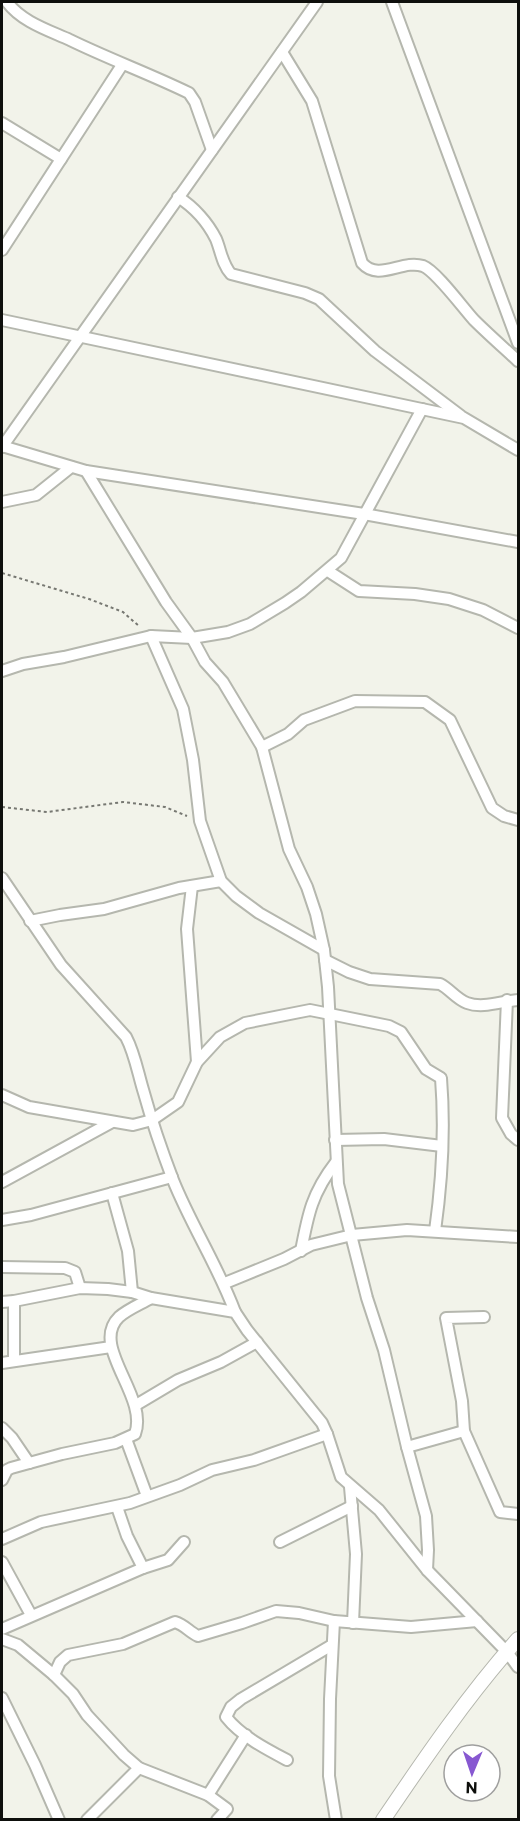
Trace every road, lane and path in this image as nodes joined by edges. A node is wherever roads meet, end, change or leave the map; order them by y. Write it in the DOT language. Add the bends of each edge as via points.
graph roads {
  1 [pos="7,2"];
  2 [pos="317,2"];
  3 [pos="392,2"];
  4 [pos="282,52"];
  5 [pos="122,65"];
  6 [pos="2,123"];
  7 [pos="212,150"];
  8 [pos="61,159"];
  9 [pos="178,197"];
  10 [pos="2,250"];
  11 [pos="2,320"];
  12 [pos="80,336"];
  13 [pos="519,343"];
  14 [pos="519,361"];
  15 [pos="422,409"];
  16 [pos="464,418"];
  17 [pos="2,446"];
  18 [pos="519,450"];
  19 [pos="71,467"];
  20 [pos="86,471"];
  21 [pos="2,502"];
  22 [pos="364,514"];
  23 [pos="519,542"];
  24 [pos="328,571"];
  25 [pos="2,573"];
  26 [pos="519,628"];
  27 [pos="152,636"];
  28 [pos="192,638"];
  29 [pos="2,671"];
  30 [pos="262,747"];
  31 [pos="2,807"];
  32 [pos="519,820"];
  33 [pos="200,821"];
  34 [pos="2,878"];
  35 [pos="221,881"];
  36 [pos="192,886"];
  37 [pos="30,921"];
  38 [pos="325,955"];
  39 [pos="513,1000"];
  40 [pos="330,1014"];
  41 [pos="197,1062"];
  42 [pos="2,1095"];
  43 [pos="152,1120"];
  44 [pos="112,1122"];
  45 [pos="335,1140"];
  46 [pos="519,1140"];
  47 [pos="441,1146"];
  48 [pos="336,1162"];
  49 [pos="172,1177"];
  50 [pos="2,1182"];
  51 [pos="112,1193"];
  52 [pos="2,1220"];
  53 [pos="435,1231"];
  54 [pos="352,1235"];
  55 [pos="519,1237"];
  56 [pos="301,1251"];
  57 [pos="2,1267"];
  58 [pos="225,1283"];
  59 [pos="80,1288"];
  60 [pos="132,1292"];
  61 [pos="151,1298"];
  62 [pos="14,1301"];
  63 [pos="2,1302"];
  64 [pos="235,1312"];
  65 [pos="484,1317"];
  66 [pos="256,1342"];
  67 [pos="111,1347"];
  68 [pos="14,1361"];
  69 [pos="2,1364"];
  70 [pos="136,1405"];
  71 [pos="2,1428"];
  72 [pos="464,1431"];
  73 [pos="327,1434"];
  74 [pos="126,1439"];
  75 [pos="407,1447"];
  76 [pos="29,1463"];
  77 [pos="2,1480"];
  78 [pos="350,1487"];
  79 [pos="147,1496"];
  80 [pos="352,1506"];
  81 [pos="117,1507"];
  82 [pos="519,1514"];
  83 [pos="2,1539"];
  84 [pos="184,1542"];
  85 [pos="280,1542"];
  86 [pos="2,1562"];
  87 [pos="143,1568"];
  88 [pos="427,1570"];
  89 [pos="31,1615"];
  90 [pos="334,1621"];
  91 [pos="477,1621"];
  92 [pos="353,1623"];
  93 [pos="2,1629"];
  94 [pos="2,1639"];
  95 [pos="519,1639"];
  96 [pos="332,1645"];
  97 [pos="507,1652"];
  98 [pos="519,1667"];
  99 [pos="54,1675"];
  100 [pos="2,1698"];
  101 [pos="246,1735"];
  102 [pos="287,1760"];
  103 [pos="139,1768"];
  104 [pos="208,1795"];
  105 [pos="59,1820"];
  106 [pos="87,1820"];
  107 [pos="217,1820"];
  108 [pos="336,1820"];
  109 [pos="382,1820"];
  1 -- 5 [label="street" via="28,20"];
  2 -- 4 [label="street"];
  3 -- 13 [label="street"];
  4 -- 7 [label="street"];
  4 -- 14 [label="street" via="312,101 362,263 375,271 415,265 429,270 475,321"];
  5 -- 7 [label="street" via="189,93"];
  5 -- 8 [label="street"];
  6 -- 8 [label="street"];
  7 -- 9 [label="street"];
  8 -- 10 [label="street"];
  9 -- 12 [label="street"];
  9 -- 16 [label="street" via="192,207 215,239 231,274 319,299 375,351"];
  11 -- 12 [label="street"];
  12 -- 15 [label="street"];
  12 -- 17 [label="street"];
  15 -- 16 [label="street"];
  15 -- 22 [label="street"];
  16 -- 18 [label="street"];
  17 -- 19 [label="street"];
  19 -- 20 [label="street"];
  19 -- 21 [label="street" via="36,495"];
  20 -- 22 [label="street"];
  20 -- 28 [label="street"];
  22 -- 23 [label="street"];
  22 -- 24 [label="street" via="341,558"];
  24 -- 26 [label="street" via="359,591 449,599"];
  24 -- 28 [label="street" via="250,624"];
  25 -- 27 [label="path" via="123,612"];
  27 -- 28 [label="street"];
  27 -- 29 [label="street"];
  27 -- 33 [label="street" via="183,709"];
  28 -- 30 [label="street"];
  30 -- 32 [label="street" via="288,734 304,720 355,701 425,702 450,720 492,808"];
  30 -- 38 [label="street" via="289,849 307,887"];
  31 -- 33 [label="path" via="47,812 123,802 165,807"];
  33 -- 35 [label="street"];
  34 -- 37 [label="street"];
  35 -- 36 [label="street"];
  35 -- 38 [label="street" via="259,913"];
  36 -- 37 [label="street" via="104,909"];
  36 -- 41 [label="street" via="187,929"];
  37 -- 43 [label="street" via="61,965 126,1037"];
  38 -- 39 [label="street" via="349,972 370,979 440,984 467,1004 482,1006"];
  38 -- 40 [label="street"];
  39 -- 46 [label="street" via="502,1118"];
  40 -- 41 [label="street" via="310,1010 245,1023 220,1036"];
  40 -- 45 [label="street"];
  40 -- 47 [label="street" via="401,1032 426,1069 441,1078"];
  41 -- 43 [label="street" via="178,1102"];
  42 -- 44 [label="street" via="29,1107"];
  43 -- 44 [label="street" via="133,1125"];
  43 -- 49 [label="street"];
  44 -- 50 [label="street"];
  45 -- 47 [label="street" via="384,1139"];
  45 -- 48 [label="street"];
  47 -- 53 [label="street"];
  48 -- 54 [label="street" via="340,1197"];
  48 -- 56 [label="street" via="318,1186"];
  49 -- 51 [label="street"];
  49 -- 58 [label="street"];
  51 -- 52 [label="street"];
  51 -- 60 [label="street" via="128,1251"];
  53 -- 54 [label="street"];
  53 -- 55 [label="street"];
  54 -- 56 [label="street" via="322,1241"];
  54 -- 75 [label="street"];
  56 -- 58 [label="street"];
  57 -- 59 [label="street" via="65,1268 75,1272"];
  58 -- 64 [label="street"];
  59 -- 60 [label="street"];
  59 -- 62 [label="street"];
  60 -- 61 [label="street"];
  61 -- 64 [label="street"];
  61 -- 67 [label="street" via="117,1319 112,1327"];
  62 -- 63 [label="street"];
  62 -- 68 [label="street"];
  64 -- 66 [label="street"];
  65 -- 72 [label="street" via="446,1318"];
  66 -- 70 [label="street"];
  66 -- 73 [label="street"];
  67 -- 68 [label="street"];
  67 -- 70 [label="street"];
  68 -- 69 [label="street"];
  70 -- 74 [label="street" via="136,1431"];
  71 -- 76 [label="street"];
  72 -- 75 [label="street"];
  72 -- 82 [label="street" via="500,1512"];
  73 -- 78 [label="street" via="338,1472"];
  73 -- 79 [label="street" via="254,1460 212,1470"];
  74 -- 76 [label="street"];
  74 -- 79 [label="street"];
  75 -- 88 [label="street" via="426,1516"];
  76 -- 77 [label="street" via="9,1469"];
  78 -- 80 [label="street"];
  78 -- 88 [label="street" via="379,1510"];
  79 -- 81 [label="street"];
  80 -- 85 [label="street"];
  80 -- 92 [label="street" via="356,1554"];
  81 -- 83 [label="street" via="41,1522"];
  81 -- 87 [label="street"];
  84 -- 87 [label="street" via="168,1560"];
  86 -- 89 [label="street"];
  87 -- 89 [label="street"];
  88 -- 91 [label="street"];
  89 -- 93 [label="street"];
  90 -- 92 [label="street"];
  90 -- 96 [label="street"];
  90 -- 99 [label="street" via="276,1611 198,1636 176,1622 123,1644 68,1655"];
  91 -- 92 [label="street" via="424,1627"];
  91 -- 97 [label="street"];
  94 -- 99 [label="street" via="18,1645"];
  95 -- 97 [label="street"];
  96 -- 101 [label="street" via="231,1707 226,1717"];
  96 -- 108 [label="street" via="329,1776"];
  97 -- 98 [label="street"];
  97 -- 109 [label="street"];
  99 -- 103 [label="street"];
  100 -- 105 [label="street"];
  101 -- 102 [label="street"];
  101 -- 104 [label="street"];
  103 -- 104 [label="street"];
  103 -- 106 [label="street"];
  104 -- 107 [label="street" via="227,1809"];
}
